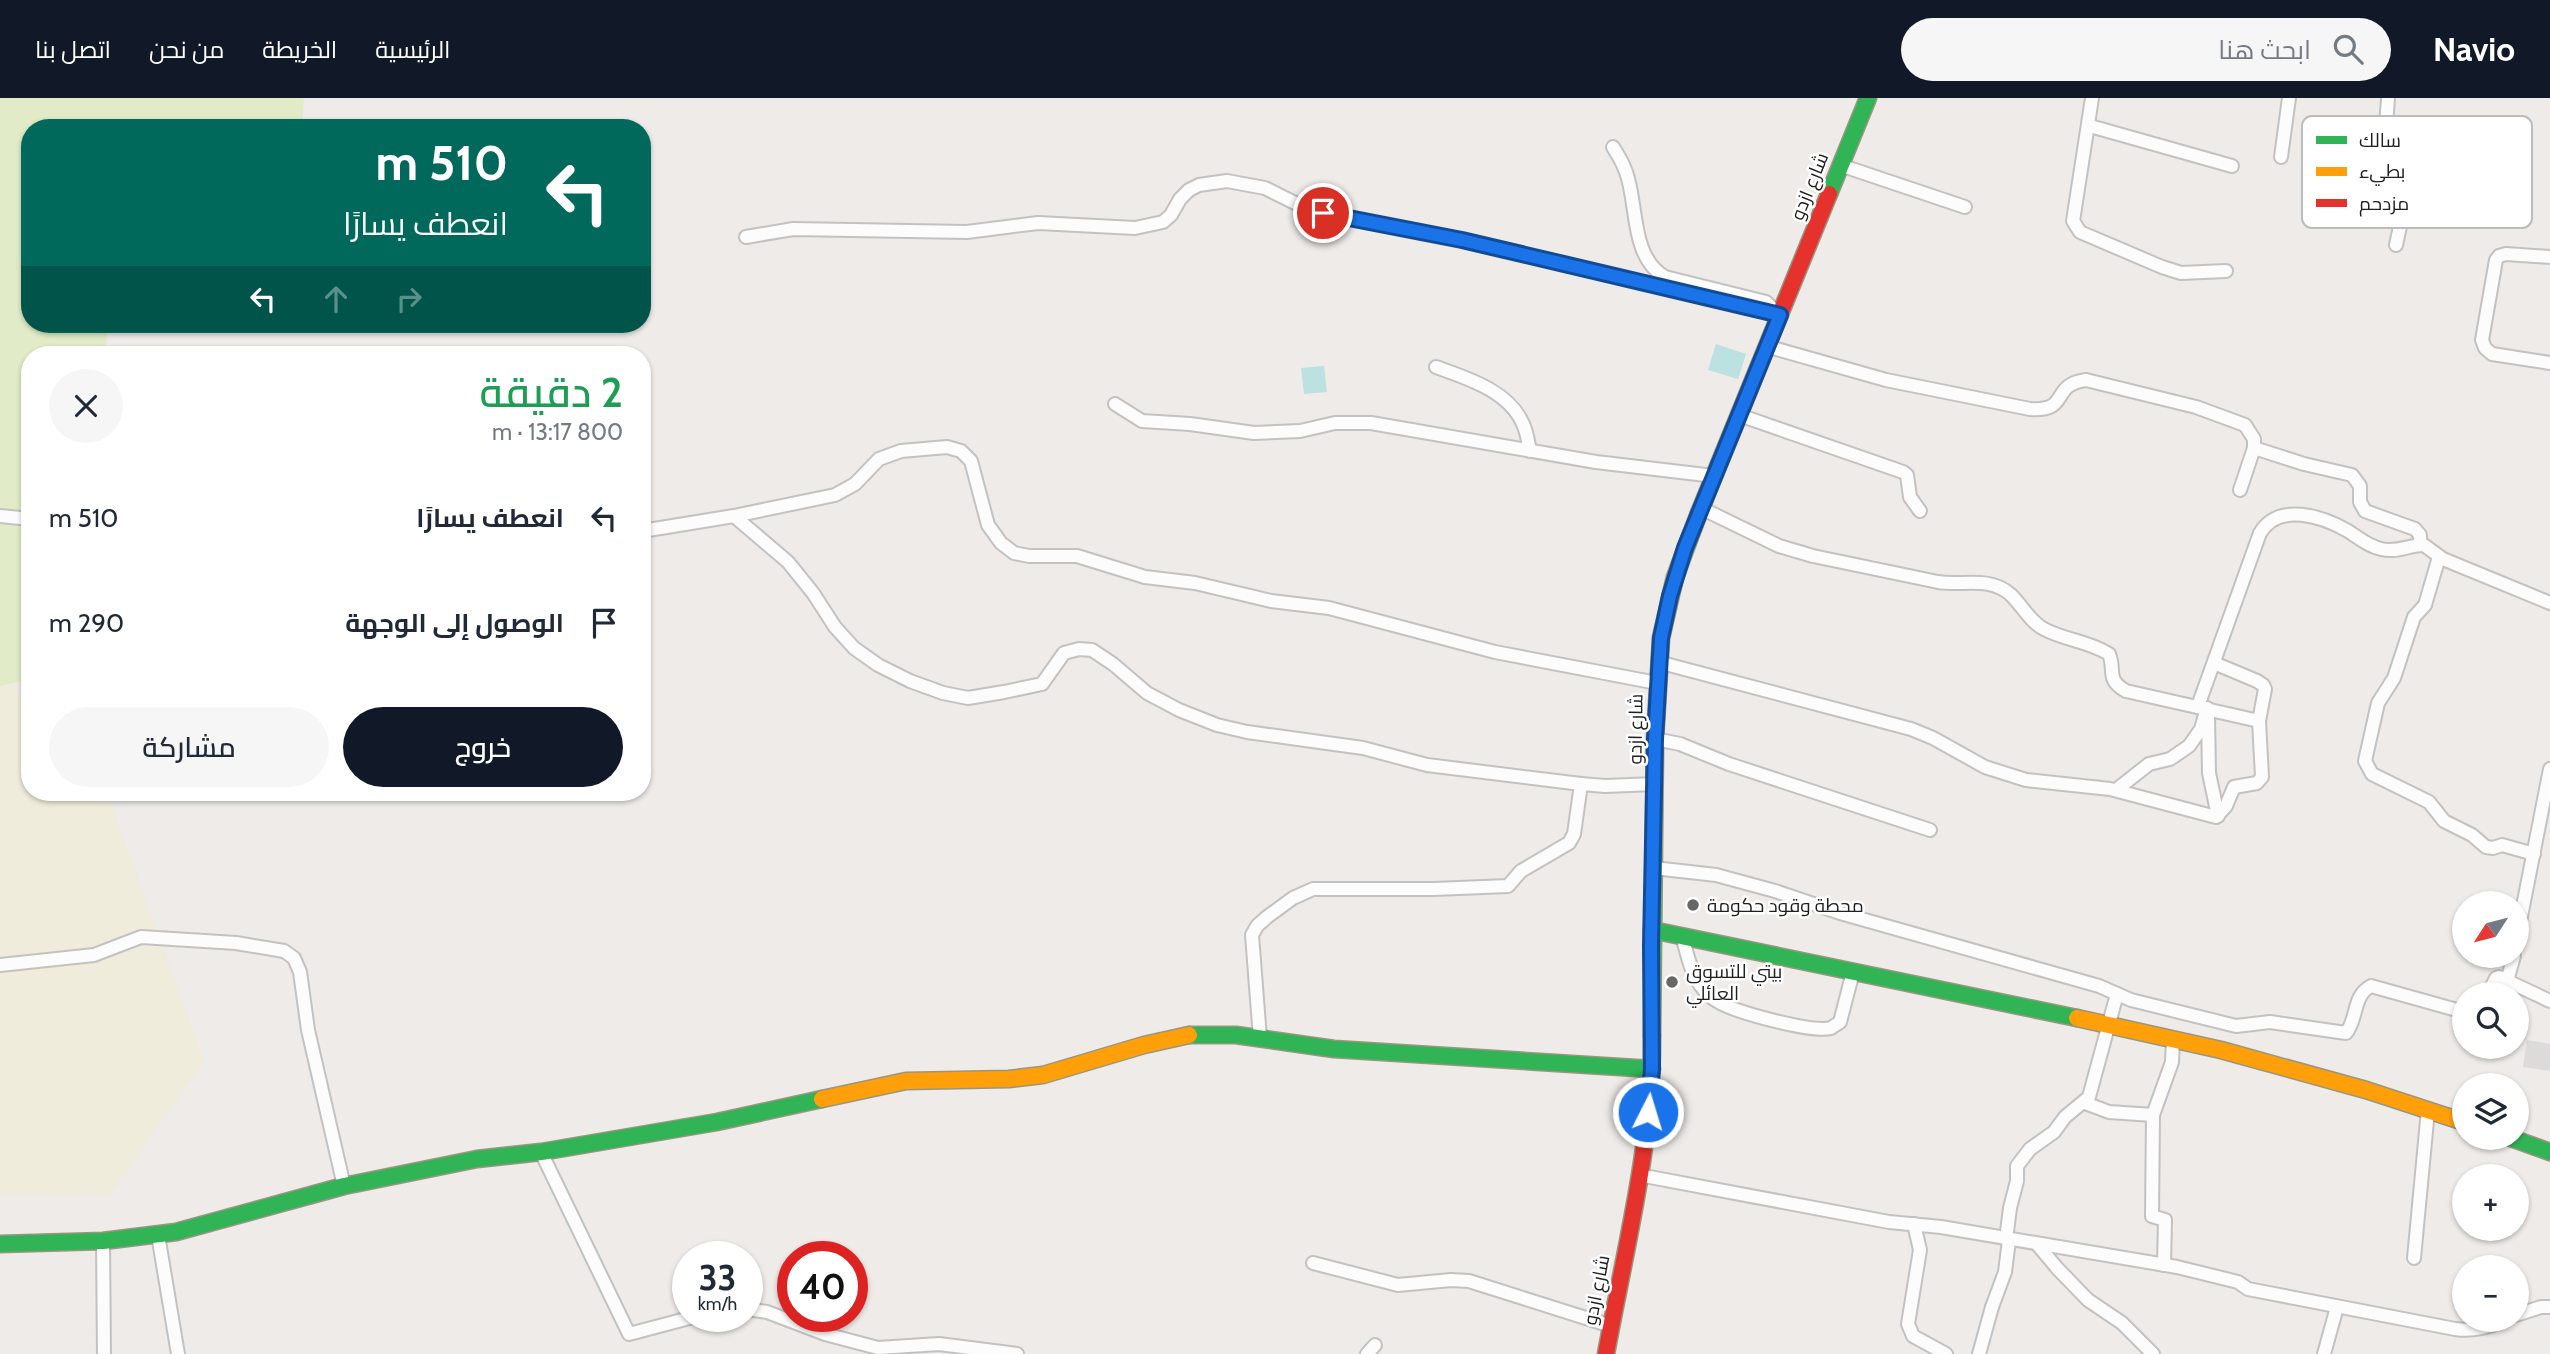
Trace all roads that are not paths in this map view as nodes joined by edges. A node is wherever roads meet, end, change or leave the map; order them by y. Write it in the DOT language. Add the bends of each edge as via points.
graph roads {
  1 [pos="1868,98"];
  2 [pos="2092,98"];
  3 [pos="2289,98"];
  4 [pos="2388,98"];
  5 [pos="2387,116"];
  6 [pos="2090,125"];
  7 [pos="1613,147"];
  8 [pos="2281,158"];
  9 [pos="1840,165"];
  10 [pos="2232,166"];
  11 [pos="1965,207"];
  12 [pos="2400,228"];
  13 [pos="746,237"];
  14 [pos="2396,245"];
  15 [pos="2550,257"];
  16 [pos="2226,271"];
  17 [pos="1774,314"];
  18 [pos="1766,346"];
  19 [pos="2550,363"];
  20 [pos="1436,367"];
  21 [pos="1115,404"];
  22 [pos="1739,415"];
  23 [pos="2254,448"];
  24 [pos="1530,451"];
  25 [pos="1714,476"];
  26 [pos="2240,490"];
  27 [pos="1701,508"];
  28 [pos="1920,511"];
  29 [pos="0,516"];
  30 [pos="734,516"];
  31 [pos="21,518"];
  32 [pos="651,530"];
  33 [pos="2420,544"];
  34 [pos="2439,557"];
  35 [pos="2550,603"];
  36 [pos="1658,662"];
  37 [pos="2214,663"];
  38 [pos="1657,683"];
  39 [pos="2202,707"];
  40 [pos="2259,721"];
  41 [pos="1655,739"];
  42 [pos="2550,769"];
  43 [pos="1581,784"];
  44 [pos="1655,784"];
  45 [pos="2116,790"];
  46 [pos="2218,816"];
  47 [pos="1930,830"];
  48 [pos="2533,854"];
  49 [pos="1654,868"];
  50 [pos="2526,891"];
  51 [pos="1652,930"];
  52 [pos="1682,936"];
  53 [pos="0,965"];
  54 [pos="2511,968"];
  55 [pos="1853,972"];
  56 [pos="2507,981"];
  57 [pos="2494,982"];
  58 [pos="2117,994"];
  59 [pos="2550,1001"];
  60 [pos="2452,1009"];
  61 [pos="2108,1025"];
  62 [pos="1260,1038"];
  63 [pos="2173,1040"];
  64 [pos="1652,1069"];
  65 [pos="2085,1102"];
  66 [pos="2428,1110"];
  67 [pos="2153,1115"];
  68 [pos="2452,1118"];
  69 [pos="2529,1144"];
  70 [pos="541,1152"];
  71 [pos="2550,1152"];
  72 [pos="1639,1175"];
  73 [pos="344,1186"];
  74 [pos="1914,1224"];
  75 [pos="158,1235"];
  76 [pos="2007,1240"];
  77 [pos="103,1241"];
  78 [pos="0,1244"];
  79 [pos="2037,1244"];
  80 [pos="2414,1258"];
  81 [pos="1313,1263"];
  82 [pos="2164,1265"];
  83 [pos="2337,1307"];
  84 [pos="2550,1307"];
  85 [pos="2529,1309"];
  86 [pos="763,1311"];
  87 [pos="672,1323"];
  88 [pos="1611,1326"];
  89 [pos="2452,1328"];
  90 [pos="104,1354"];
  91 [pos="178,1354"];
  92 [pos="1017,1354"];
  93 [pos="1606,1354"];
  94 [pos="1946,1354"];
  95 [pos="1979,1354"];
  96 [pos="2153,1354"];
  97 [pos="2324,1354"];
  1 -- 9 [label="street, شارع ازدو"];
  2 -- 6 [label="street"];
  3 -- 8 [label="street"];
  4 -- 5 [label="street"];
  6 -- 10 [label="street"];
  6 -- 16 [label="street" via="2073,221 2076,228 2182,273"];
  7 -- 17 [label="street" via="1627,174 1643,247 1655,270 1684,283 1766,302"];
  9 -- 11 [label="street"];
  9 -- 17 [label="street, شارع ازدو"];
  12 -- 14 [label="street"];
  13 -- 17 [label="street" via="793,229 967,232 1038,223 1135,228 1163,222 1189,190 1227,181 1265,188 1323,213 1462,240"];
  15 -- 19 [label="street" via="2499,256 2482,340 2492,354"];
  17 -- 18 [label="street, شارع ازدو"];
  18 -- 22 [label="street, شارع ازدو"];
  18 -- 23 [label="street" via="1886,380 2030,409 2051,408 2073,382 2101,382 2236,421 2250,431"];
  20 -- 24 [label="street" via="1500,395 1524,425"];
  21 -- 24 [label="street" via="1133,417 1153,423 1254,433 1371,423"];
  22 -- 25 [label="street, شارع ازدو"];
  22 -- 28 [label="street" via="1903,472 1910,497"];
  23 -- 26 [label="street"];
  23 -- 33 [label="street" via="2352,475 2360,486 2365,511 2415,529"];
  24 -- 25 [label="street"];
  25 -- 27 [label="street, شارع ازدو"];
  27 -- 36 [label="street, شارع ازدو" via="1670,596"];
  27 -- 39 [label="street" via="1779,546 1813,556 1938,583 1992,585 2010,594 2042,629 2109,654 2113,680 2126,691"];
  29 -- 31 [label="street"];
  30 -- 32 [label="street"];
  30 -- 38 [label="street" via="835,495 855,484 879,459 901,451 947,447 961,451 971,461 988,525 1014,553 1077,556 1145,578 1329,608 1495,652"];
  30 -- 43 [label="street" via="788,562 854,648 877,665 943,693 968,698 1036,686 1064,653 1092,650 1147,693 1217,725 1363,748 1427,765"];
  33 -- 34 [label="street"];
  33 -- 37 [label="street" via="2388,551 2320,520 2291,514 2275,518 2264,527 2249,559"];
  34 -- 35 [label="street"];
  34 -- 48 [label="street" via="2425,605 2414,617 2393,678 2378,703 2364,761 2372,774 2429,802 2444,821 2486,847 2502,845"];
  36 -- 38 [label="street, شارع ازدو"];
  36 -- 45 [label="street" via="1910,729 1985,767 2026,780"];
  37 -- 39 [label="street"];
  37 -- 40 [label="street" via="2263,685"];
  38 -- 41 [label="street, شارع ازدو"];
  39 -- 40 [label="street"];
  39 -- 45 [label="street" via="2201,729 2189,746 2170,759 2149,764"];
  39 -- 46 [label="street" via="2210,725 2209,773"];
  40 -- 46 [label="street" via="2262,777 2257,783 2234,788"];
  41 -- 44 [label="street, شارع ازدو"];
  41 -- 47 [label="street"];
  42 -- 48 [label="street"];
  43 -- 44 [label="street"];
  43 -- 62 [label="street" via="1569,843 1530,865 1508,886 1313,889 1267,917 1252,935"];
  44 -- 49 [label="street, شارع ازدو"];
  45 -- 46 [label="street"];
  48 -- 50 [label="street"];
  49 -- 51 [label="street, شارع ازدو"];
  49 -- 58 [label="street" via="1716,875 1775,891"];
  51 -- 52 [label="street"];
  51 -- 64 [label="street, شارع ازدو"];
  52 -- 55 [label="street"];
  52 -- 55 [label="street" via="1700,986 1714,999 1775,1020 1832,1028 1840,1022"];
  53 -- 73 [label="street" via="94,955 141,937 284,951 294,958 300,972 308,1030"];
  54 -- 56 [label="street"];
  55 -- 61 [label="street"];
  56 -- 57 [label="street" via="2497,976"];
  56 -- 59 [label="street"];
  58 -- 60 [label="street" via="2236,1026 2282,1023 2340,1033 2350,1028 2360,994 2371,986"];
  58 -- 61 [label="street"];
  61 -- 63 [label="street"];
  61 -- 65 [label="street" via="2092,1091"];
  62 -- 64 [label="street" via="1364,1051"];
  62 -- 70 [label="street" via="1198,1034 1041,1075 906,1081 718,1122"];
  63 -- 66 [label="street" via="2264,1060"];
  63 -- 67 [label="street" via="2172,1062"];
  64 -- 72 [label="street, شارع ازدو"];
  65 -- 67 [label="street" via="2109,1112"];
  65 -- 76 [label="street" via="2017,1166"];
  66 -- 68 [label="street"];
  66 -- 80 [label="street"];
  67 -- 82 [label="street" via="2151,1206 2152,1216 2165,1220"];
  69 -- 71 [label="street"];
  70 -- 73 [label="street" via="477,1159"];
  70 -- 87 [label="street" via="629,1334"];
  72 -- 74 [label="street"];
  72 -- 88 [label="street, شارع ازدو"];
  73 -- 75 [label="street"];
  74 -- 76 [label="street"];
  74 -- 94 [label="street" via="1920,1250 1908,1324 1913,1336"];
  75 -- 77 [label="street"];
  75 -- 91 [label="street"];
  76 -- 79 [label="street"];
  76 -- 95 [label="street" via="2005,1272"];
  77 -- 78 [label="street"];
  77 -- 90 [label="street"];
  79 -- 82 [label="street"];
  79 -- 96 [label="street" via="2088,1300 2122,1323"];
  81 -- 88 [label="street" via="1398,1285 1469,1281"];
  82 -- 83 [label="street" via="2208,1273 2248,1289"];
  83 -- 89 [label="street"];
  83 -- 97 [label="street"];
  84 -- 85 [label="street"];
  86 -- 92 [label="street" via="878,1348 939,1343"];
  88 -- 93 [label="street, شارع ازدو"];
}
